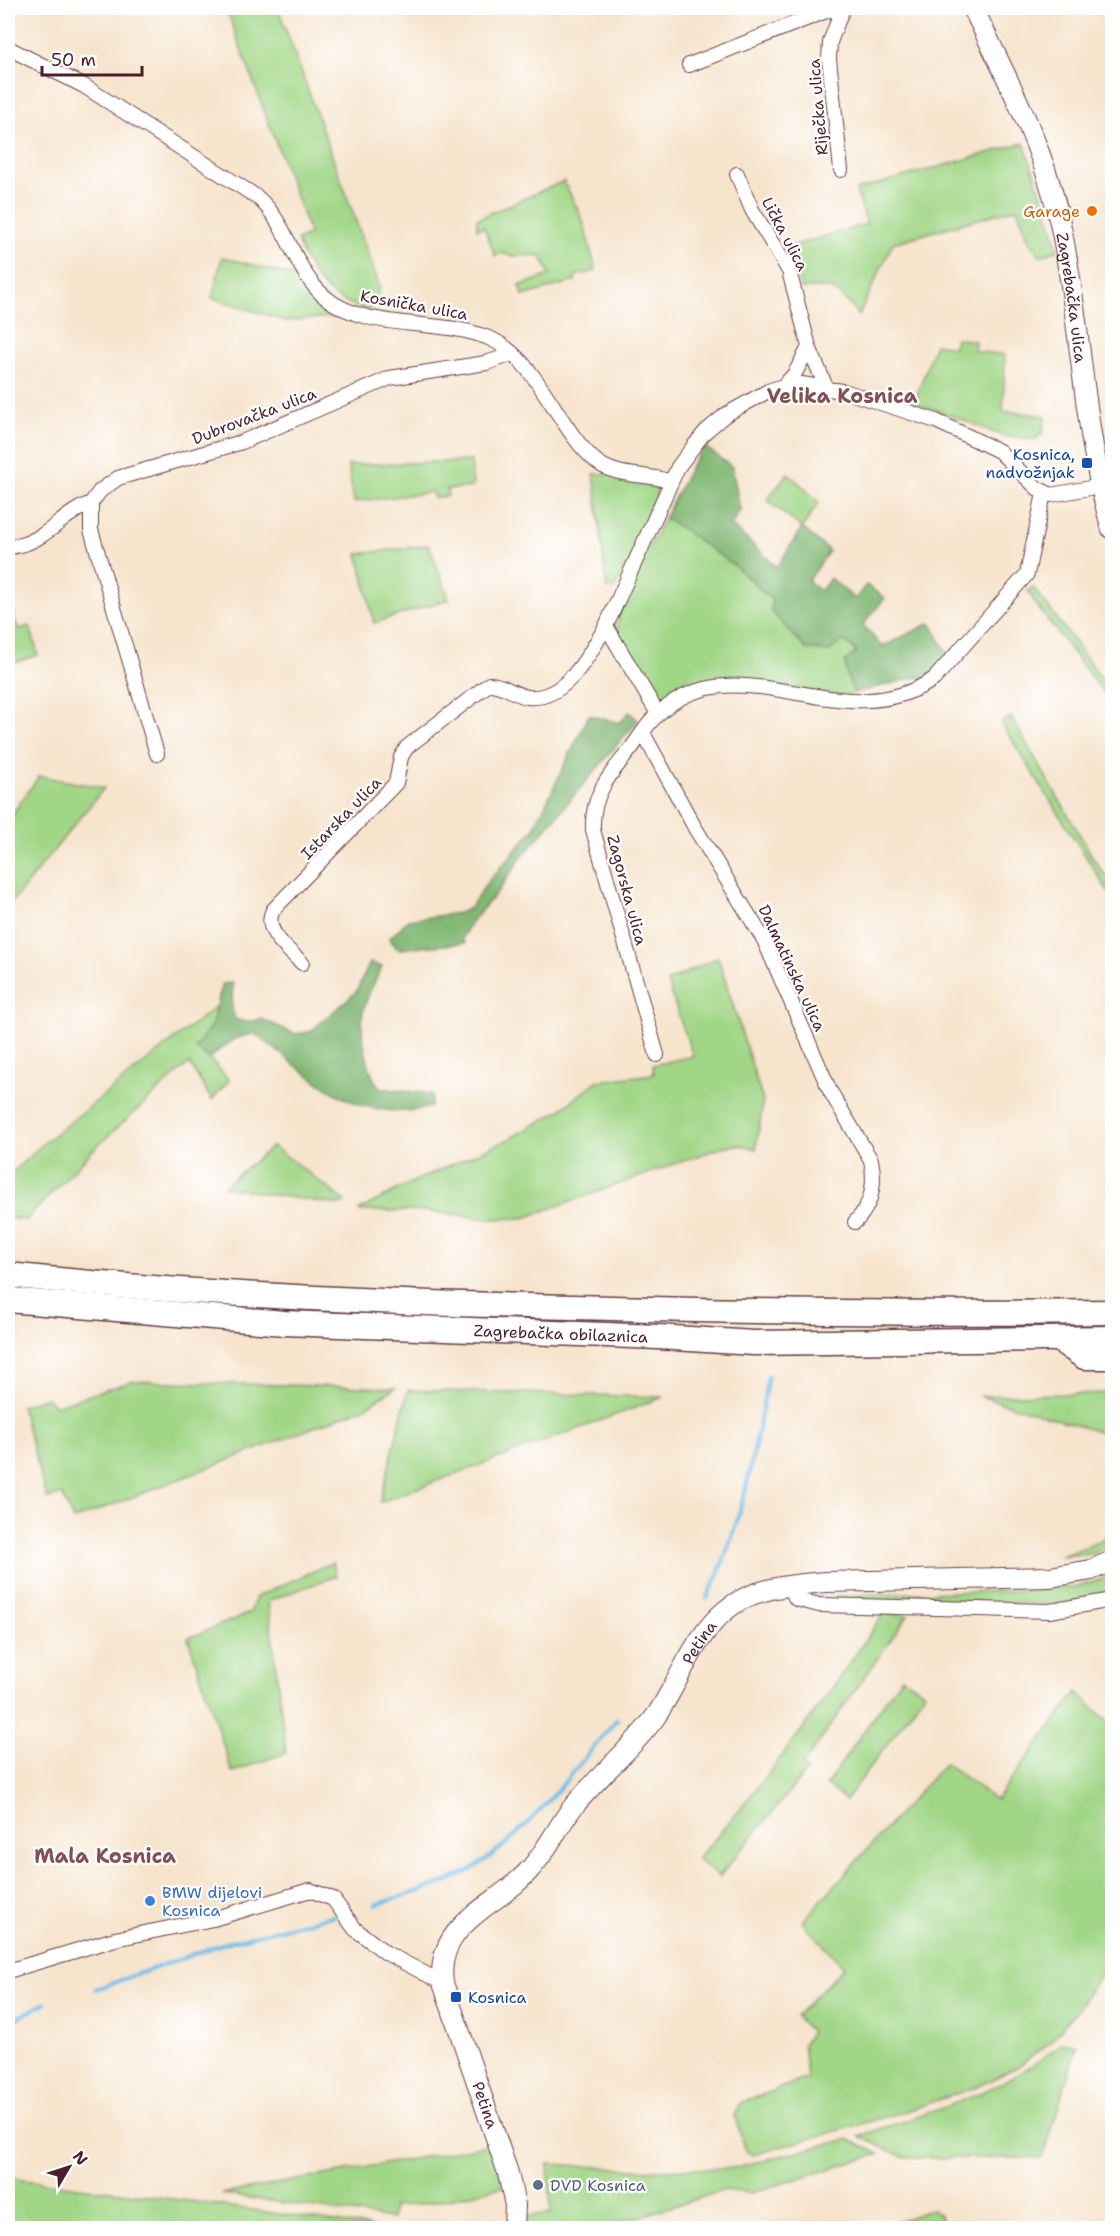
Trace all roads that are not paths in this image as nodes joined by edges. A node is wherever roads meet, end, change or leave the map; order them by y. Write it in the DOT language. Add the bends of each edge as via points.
graph roads {
  1 [pos="834,8"];
  2 [pos="843,8"];
  3 [pos="973,8"];
  4 [pos="8,48"];
  5 [pos="689,65"];
  6 [pos="841,170"];
  7 [pos="737,174"];
  8 [pos="809,346"];
  9 [pos="513,354"];
  10 [pos="783,386"];
  11 [pos="826,387"];
  12 [pos="671,482"];
  13 [pos="1107,485"];
  14 [pos="1044,493"];
  15 [pos="92,503"];
  16 [pos="1113,529"];
  17 [pos="8,546"];
  18 [pos="606,626"];
  19 [pos="658,714"];
  20 [pos="643,733"];
  21 [pos="157,754"];
  22 [pos="302,963"];
  23 [pos="657,1055"];
  24 [pos="855,1222"];
  25 [pos="8,1275"];
  26 [pos="8,1300"];
  27 [pos="1112,1312"];
  28 [pos="1113,1338"];
  29 [pos="1058,1339"];
  30 [pos="1113,1357"];
  31 [pos="1113,1561"];
  32 [pos="789,1586"];
  33 [pos="1113,1600"];
  34 [pos="8,1971"];
  35 [pos="443,1983"];
  36 [pos="514,2229"];
  1 -- 5 [label="street"];
  2 -- 6 [label="street, Riječka ulica" via="830,42 829,59"];
  3 -- 13 [label="street, Zagrebačka ulica" via="1021,107 1052,189"];
  4 -- 9 [label="street, Kosnička ulica" via="84,86 257,196 278,219 312,283 338,307 386,320 473,332 493,339"];
  7 -- 8 [label="street, Lička ulica" via="752,210 789,271"];
  8 -- 10 [label="street" via="794,375"];
  8 -- 11 [label="street, Lička ulica"];
  9 -- 12 [label="street, Kosnička ulica" via="596,461 618,472"];
  9 -- 15 [label="street, Dubrovačka ulica" via="486,363 376,383 242,442 118,478 100,491"];
  10 -- 11 [label="street"];
  10 -- 12 [label="street" via="745,403 705,432"];
  11 -- 14 [label="street" via="965,433 999,452"];
  12 -- 18 [label="street"];
  13 -- 14 [label="street"];
  13 -- 16 [label="street, Zagrebačka ulica"];
  14 -- 19 [label="street" via="1034,549 1023,581 934,679 919,689 886,700 863,702 729,685 696,693"];
  15 -- 17 [label="street, Dubrovačka ulica" via="47,533"];
  15 -- 21 [label="street" via="92,530"];
  18 -- 19 [label="street"];
  18 -- 22 [label="street, Istarska ulica" via="578,669 549,694 528,697 489,684 407,747 396,783 273,910 272,930"];
  19 -- 20 [label="street, Zagorska ulica"];
  20 -- 23 [label="street, Zagorska ulica" via="602,787 592,818 616,917"];
  20 -- 24 [label="street, Dalmatinska ulica" via="695,828 764,940 830,1091 872,1160 871,1200"];
  25 -- 27 [label="highway, Zagrebačka obilaznica" via="288,1299 481,1306 856,1314"];
  26 -- 29 [label="highway, Zagrebačka obilaznica" via="285,1323 754,1343"];
  28 -- 29 [label="highway, Zagrebačka obilaznica"];
  29 -- 30 [label="highway" via="1084,1357"];
  31 -- 32 [label="street, Petina" via="1091,1570 1050,1577"];
  32 -- 33 [label="street" via="796,1599 819,1605 1050,1611"];
  32 -- 35 [label="street, Petina" via="737,1602 716,1618 649,1725 573,1807 534,1866 460,1928 442,1962"];
  34 -- 35 [label="street" via="115,1939 213,1919 300,1892 319,1892 333,1899 355,1929 378,1947"];
  35 -- 36 [label="street, Petina" via="508,2174 515,2205"];
}
